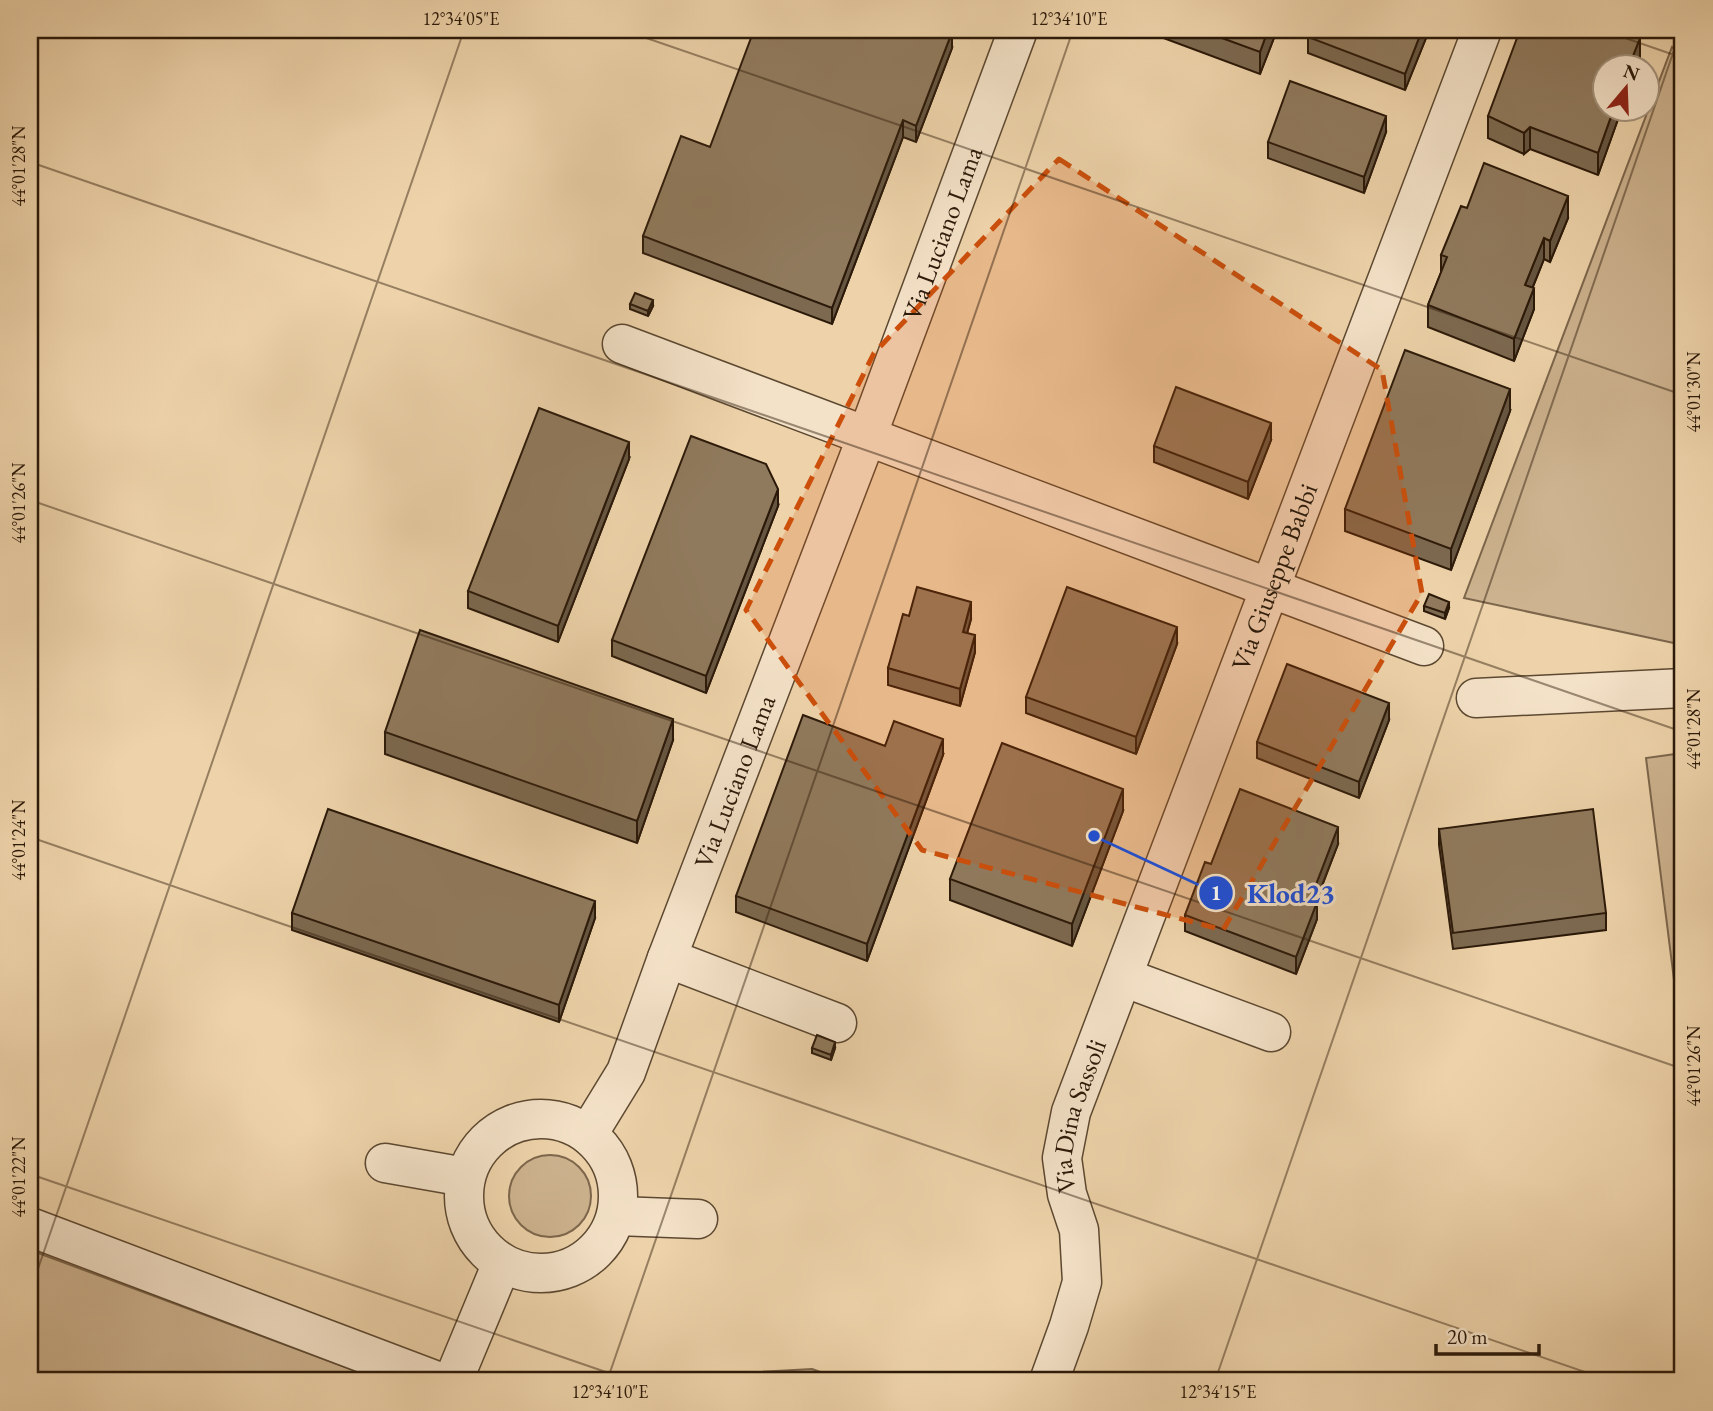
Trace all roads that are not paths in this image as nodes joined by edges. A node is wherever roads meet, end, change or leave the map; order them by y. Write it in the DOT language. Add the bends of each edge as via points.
graph roads {
  1 [pos="1018,30"];
  2 [pos="1482,30"];
  3 [pos="622,344"];
  4 [pos="867,436"];
  5 [pos="1269,588"];
  6 [pos="1424,646"];
  7 [pos="1683,688"];
  8 [pos="1476,698"];
  9 [pos="667,958"];
  10 [pos="1123,977"];
  11 [pos="837,1023"];
  12 [pos="1271,1032"];
  13 [pos="587,1134"];
  14 [pos="385,1163"];
  15 [pos="466,1177"];
  16 [pos="617,1216"];
  17 [pos="698,1219"];
  18 [pos="30,1227"];
  19 [pos="502,1263"];
  20 [pos="437,1381"];
  21 [pos="453,1381"];
  22 [pos="1049,1381"];
  1 -- 4 [label="street, Via Luciano Lama"];
  2 -- 5 [label="street, Via Giuseppe Babbi"];
  3 -- 4 [label="street"];
  4 -- 5 [label="street"];
  4 -- 9 [label="street, Via Luciano Lama"];
  5 -- 6 [label="street"];
  5 -- 10 [label="street, Via Giuseppe Babbi"];
  7 -- 8 [label="street"];
  9 -- 11 [label="street"];
  9 -- 13 [label="street, Via Luciano Lama" via="625,1072"];
  10 -- 12 [label="street"];
  10 -- 22 [label="street, Via Dina Sassoli" via="1071,1112 1062,1158 1067,1195 1079,1230 1082,1282"];
  13 -- 15 [label="street" via="560,1121 530,1119 501,1129 478,1150"];
  13 -- 16 [label="street" via="604,1150 615,1171"];
  14 -- 15 [label="street"];
  15 -- 19 [label="street" via="469,1220 478,1240"];
  16 -- 17 [label="street"];
  16 -- 19 [label="street" via="604,1242 583,1261 557,1272 529,1273"];
  18 -- 20 [label="street"];
  19 -- 21 [label="street"];
}
